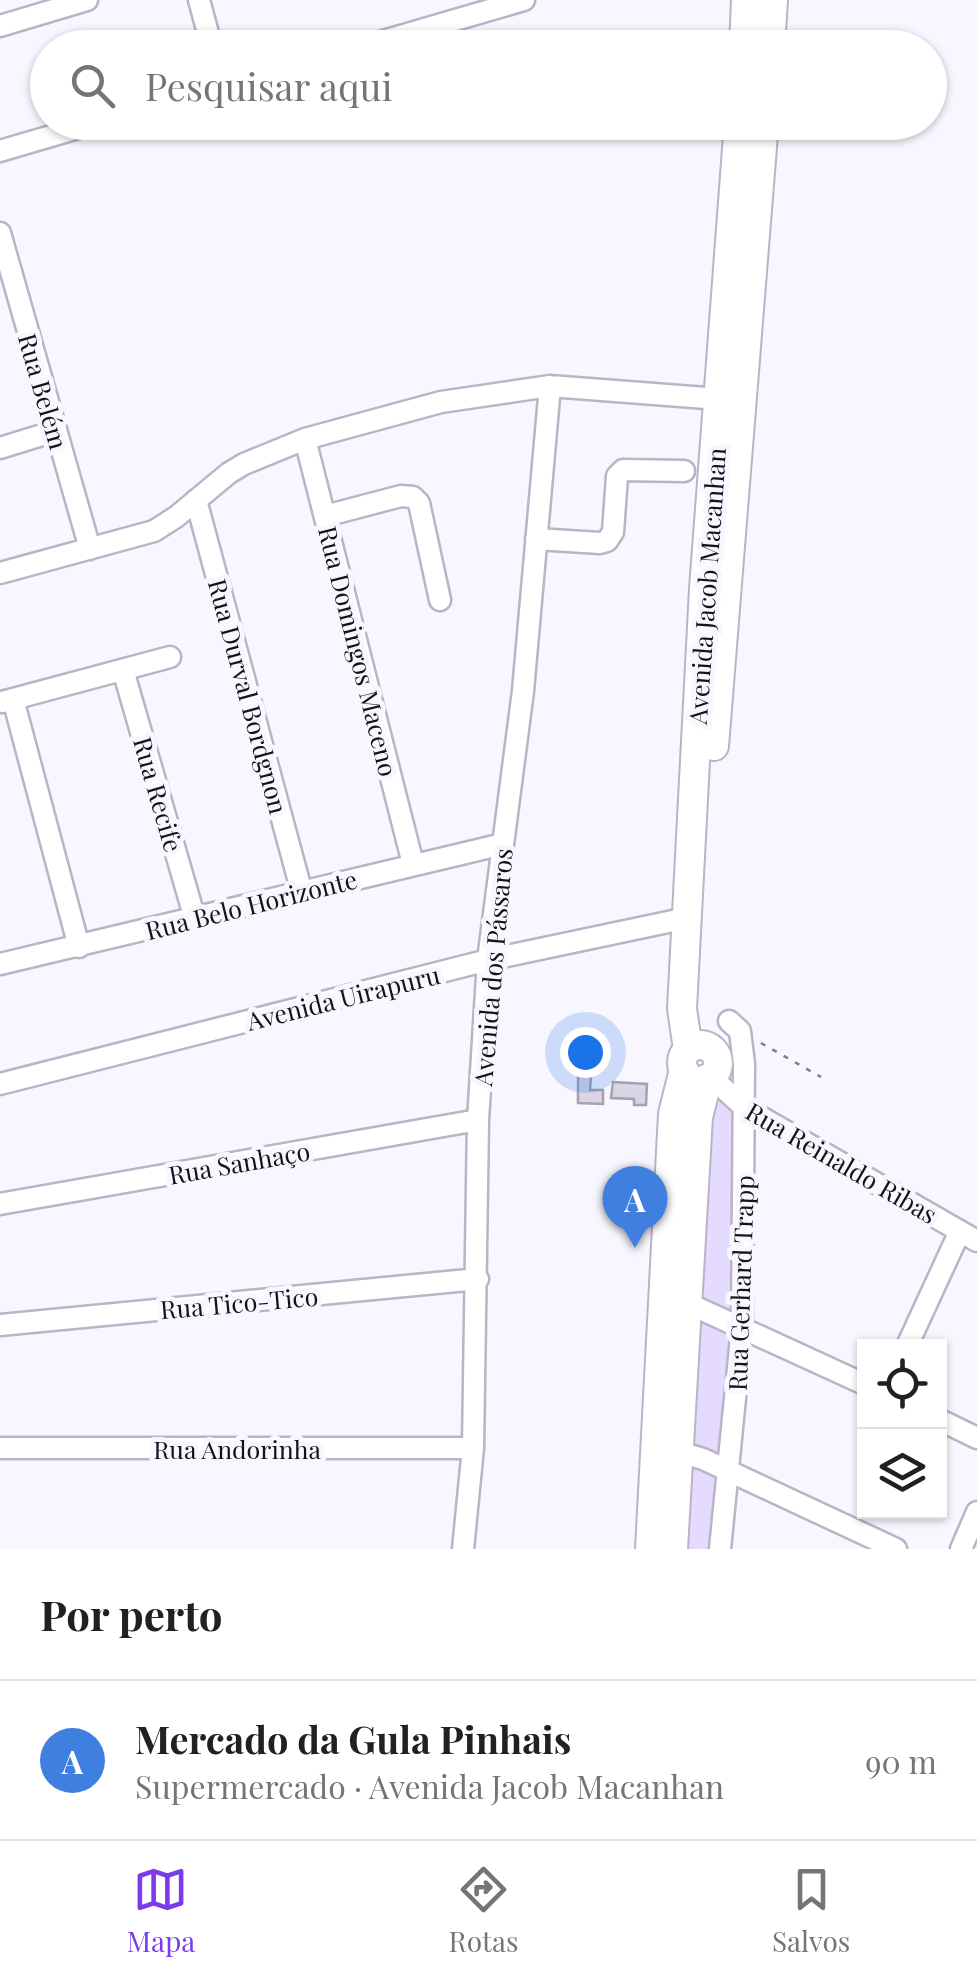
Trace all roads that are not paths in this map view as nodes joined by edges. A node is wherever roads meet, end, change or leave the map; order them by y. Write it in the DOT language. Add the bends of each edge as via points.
graph roads {
  1 [pos="87,0"];
  2 [pos="199,0"];
  3 [pos="524,0"];
  4 [pos="746,0"];
  5 [pos="772,0"];
  6 [pos="0,26"];
  7 [pos="207,30"];
  8 [pos="421,30"];
  9 [pos="745,30"];
  10 [pos="771,30"];
  11 [pos="40,140"];
  12 [pos="738,140"];
  13 [pos="763,140"];
  14 [pos="0,152"];
  15 [pos="0,232"];
  16 [pos="550,386"];
  17 [pos="720,398"];
  18 [pos="56,431"];
  19 [pos="305,439"];
  20 [pos="0,448"];
  21 [pos="684,471"];
  22 [pos="196,500"];
  23 [pos="326,516"];
  24 [pos="536,539"];
  25 [pos="90,549"];
  26 [pos="0,573"];
  27 [pos="440,600"];
  28 [pos="170,656"];
  29 [pos="124,670"];
  30 [pos="7,701"];
  31 [pos="503,844"];
  32 [pos="412,864"];
  33 [pos="302,892"];
  34 [pos="687,918"];
  35 [pos="196,919"];
  36 [pos="78,946"];
  37 [pos="488,960"];
  38 [pos="0,964"];
  39 [pos="734,1026"];
  40 [pos="699,1064"];
  41 [pos="0,1084"];
  42 [pos="745,1108"];
  43 [pos="478,1120"];
  44 [pos="0,1204"];
  45 [pos="968,1236"];
  46 [pos="478,1279"];
  47 [pos="676,1302"];
  48 [pos="0,1325"];
  49 [pos="742,1328"];
  50 [pos="911,1339"];
  51 [pos="857,1381"];
  52 [pos="947,1423"];
  53 [pos="977,1438"];
  54 [pos="0,1448"];
  55 [pos="473,1448"];
  56 [pos="680,1452"];
  57 [pos="728,1472"];
  58 [pos="977,1512"];
  59 [pos="463,1549"];
  60 [pos="650,1549"];
  61 [pos="674,1549"];
  62 [pos="720,1549"];
  63 [pos="896,1549"];
  64 [pos="960,1549"];
  1 -- 6 [label="street"];
  2 -- 7 [label="street"];
  3 -- 8 [label="street"];
  4 -- 9 [label="main road"];
  5 -- 10 [label="main road"];
  11 -- 14 [label="street"];
  12 -- 17 [label="main road, Avenida Jacob Macanhan"];
  13 -- 40 [label="main road, Avenida Jacob Macanhan" via="701,928"];
  15 -- 18 [label="street, Rua Belém"];
  16 -- 17 [label="street"];
  16 -- 19 [label="street" via="441,402"];
  16 -- 24 [label="street, Avenida dos Pássaros"];
  17 -- 34 [label="main road, Avenida Jacob Macanhan"];
  18 -- 20 [label="street"];
  18 -- 25 [label="street, Rua Belém"];
  19 -- 22 [label="street" via="244,464"];
  19 -- 23 [label="street, Rua Domingos Maceno"];
  21 -- 24 [label="street" via="623,470 607,541"];
  22 -- 25 [label="street" via="154,531"];
  22 -- 33 [label="street, Rua Durval Bordgnon"];
  23 -- 27 [label="street" via="413,497"];
  23 -- 32 [label="street, Rua Domingos Maceno"];
  24 -- 31 [label="street, Avenida dos Pássaros"];
  25 -- 26 [label="street"];
  28 -- 29 [label="street"];
  29 -- 30 [label="street"];
  29 -- 35 [label="street, Rua Recife"];
  30 -- 36 [label="street"];
  31 -- 32 [label="street, Rua Belo Horizonte"];
  31 -- 37 [label="street, Avenida dos Pássaros"];
  32 -- 33 [label="street, Rua Belo Horizonte"];
  33 -- 35 [label="street, Rua Belo Horizonte"];
  34 -- 37 [label="street, Avenida Uirapuru"];
  34 -- 40 [label="main road, Avenida Jacob Macanhan" via="682,1009"];
  35 -- 36 [label="street, Rua Belo Horizonte"];
  36 -- 38 [label="street, Rua Belo Horizonte"];
  37 -- 41 [label="street, Avenida Uirapuru"];
  37 -- 43 [label="street, Avenida dos Pássaros"];
  39 -- 42 [label="street, Rua Gerhard Trapp"];
  40 -- 42 [label="street, Rua Reinaldo Ribas"];
  40 -- 47 [label="main road, Avenida Jacob Macanhan" via="673,1114"];
  42 -- 45 [label="street, Rua Reinaldo Ribas"];
  42 -- 49 [label="street, Rua Gerhard Trapp"];
  43 -- 44 [label="street, Rua Sanhaço"];
  43 -- 46 [label="street, Avenida dos Pássaros"];
  45 -- 50 [label="street"];
  46 -- 48 [label="street, Rua Tico-Tico"];
  46 -- 55 [label="street, Avenida dos Pássaros"];
  47 -- 49 [label="street"];
  47 -- 56 [label="main road, Avenida Jacob Macanhan"];
  47 -- 60 [label="main road, Avenida Jacob Macanhan"];
  49 -- 51 [label="street"];
  49 -- 57 [label="street, Rua Gerhard Trapp"];
  52 -- 53 [label="street"];
  54 -- 55 [label="street, Rua Andorinha"];
  55 -- 59 [label="street, Avenida dos Pássaros"];
  56 -- 57 [label="street"];
  56 -- 61 [label="main road, Avenida Jacob Macanhan"];
  57 -- 62 [label="street, Rua Gerhard Trapp"];
  57 -- 63 [label="street"];
  58 -- 64 [label="street"];
}
